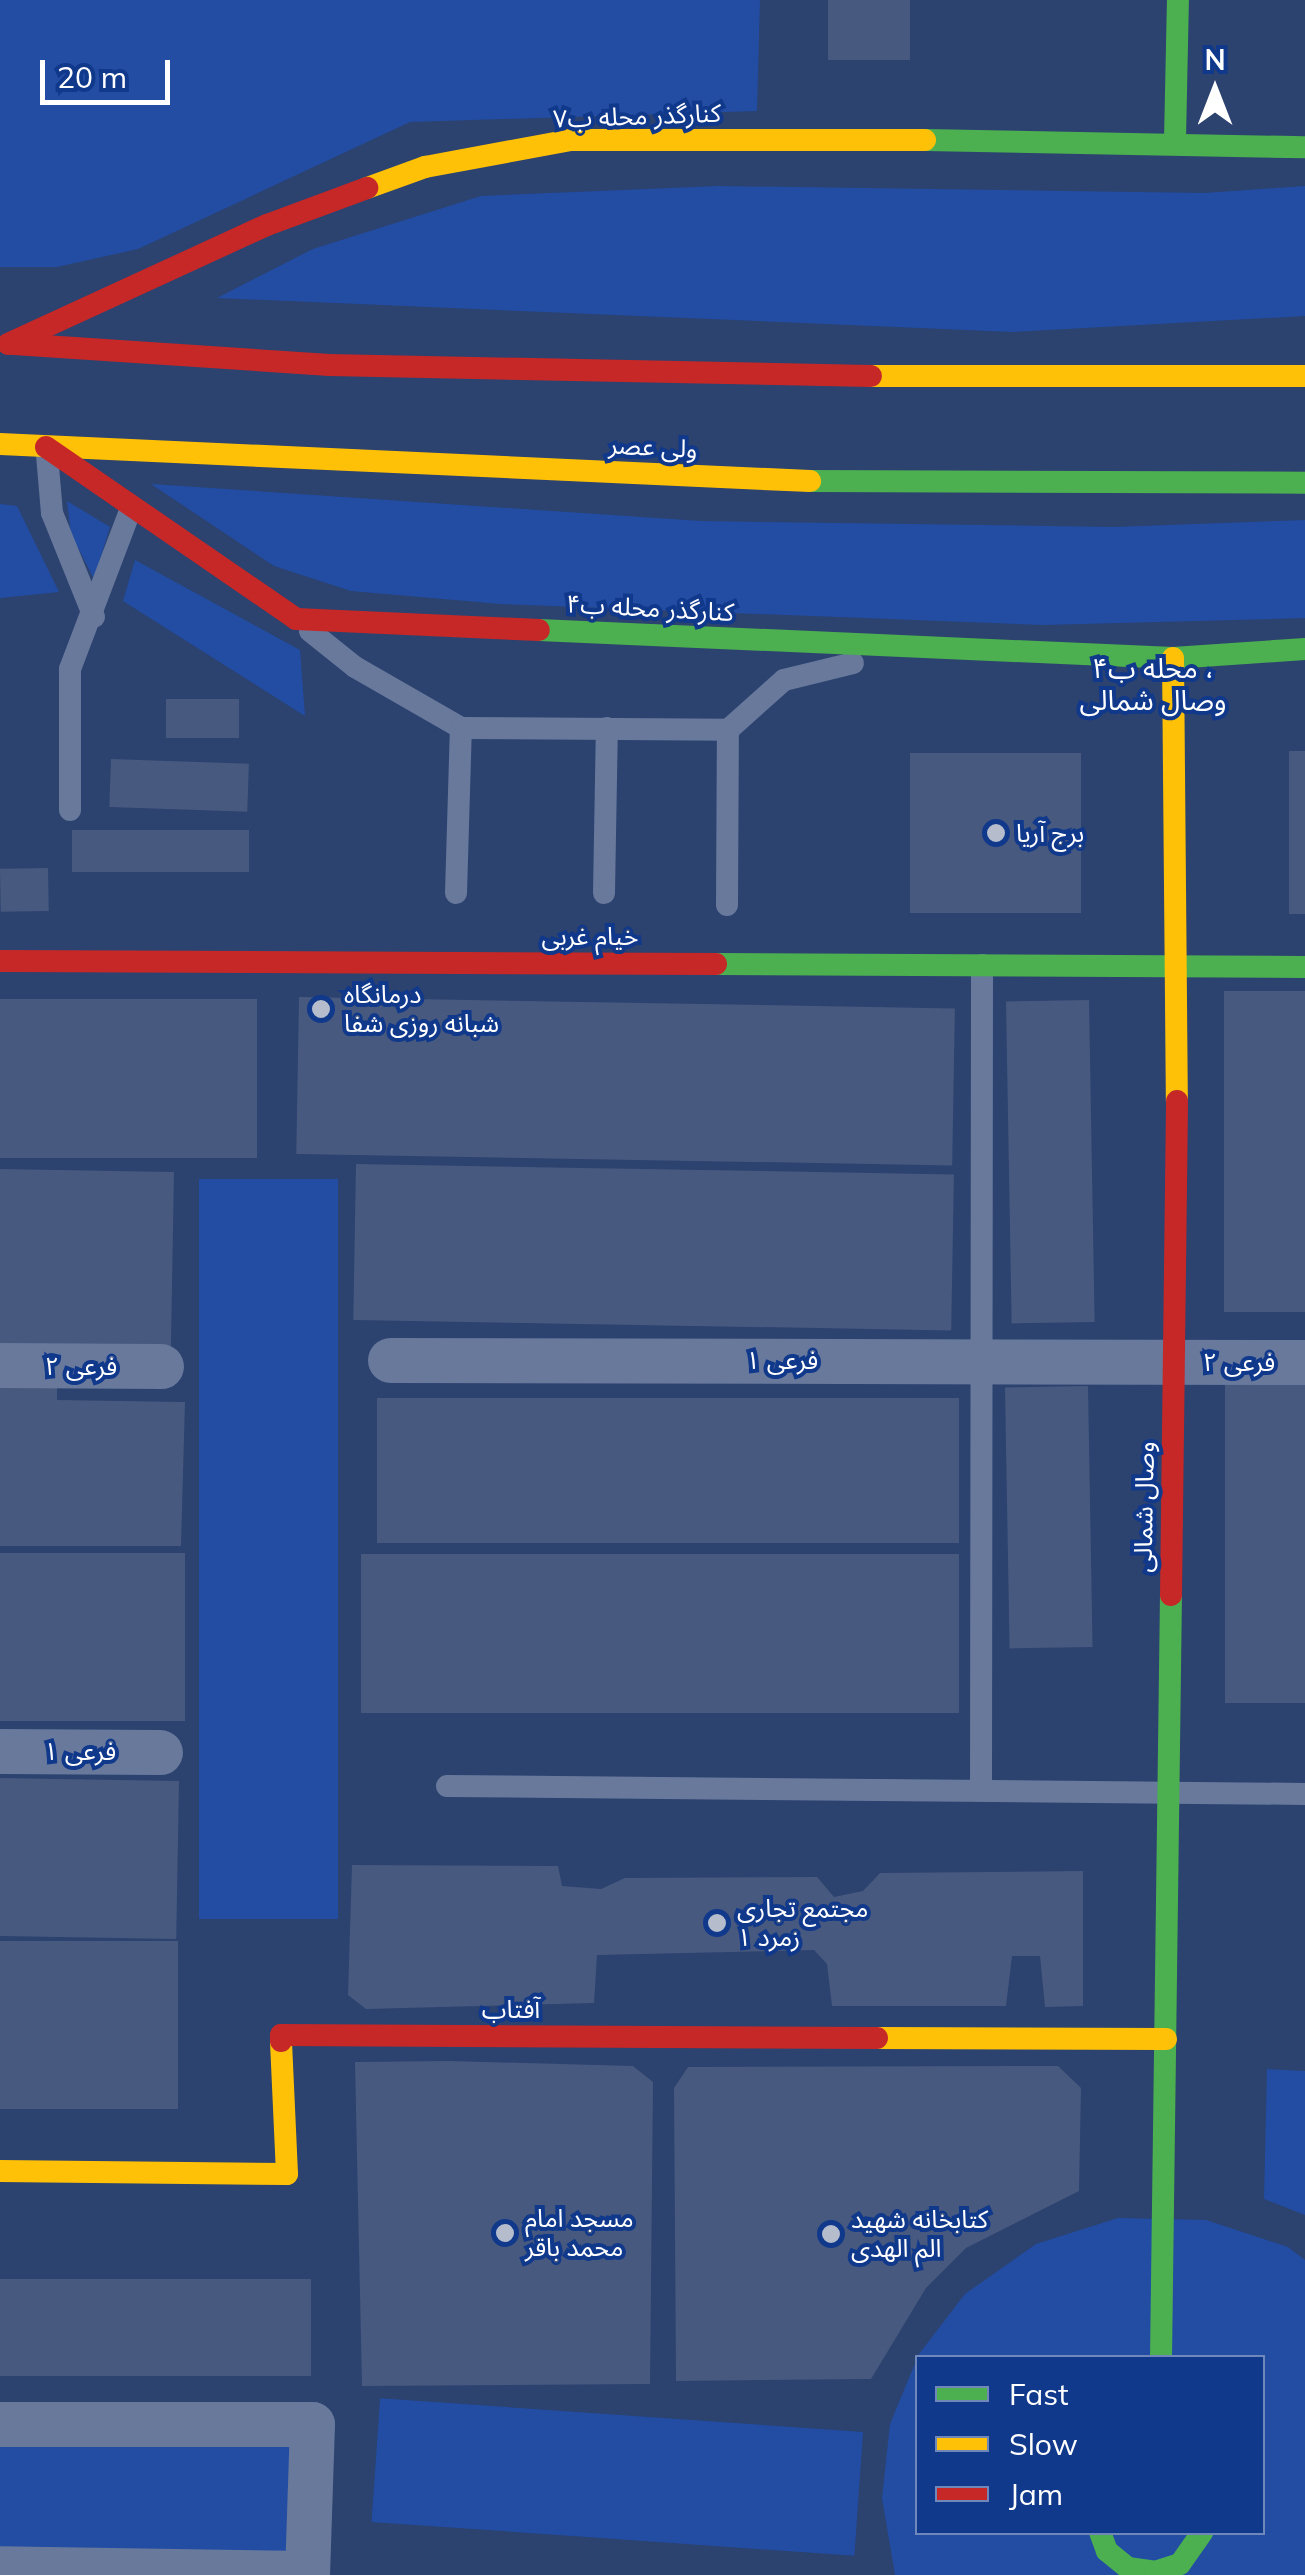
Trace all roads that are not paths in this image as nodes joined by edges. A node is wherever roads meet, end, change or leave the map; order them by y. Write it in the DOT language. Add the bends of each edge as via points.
graph roads {
  1 [pos="1178,0"];
  2 [pos="1175,140"];
  3 [pos="1305,147"];
  4 [pos="4,343"];
  5 [pos="1305,376"];
  6 [pos="0,444"];
  7 [pos="46,447"];
  8 [pos="1305,484"];
  9 [pos="132,506"];
  10 [pos="94,617"];
  11 [pos="296,620"];
  12 [pos="920,647"];
  13 [pos="1305,649"];
  14 [pos="1173,658"];
  15 [pos="461,728"];
  16 [pos="607,728"];
  17 [pos="728,730"];
  18 [pos="70,810"];
  19 [pos="456,893"];
  20 [pos="604,893"];
  21 [pos="727,905"];
  22 [pos="0,961"];
  23 [pos="982,965"];
  24 [pos="1179,965"];
  25 [pos="1305,967"];
  26 [pos="390,1360"];
  27 [pos="980,1360"];
  28 [pos="1174,1361"];
  29 [pos="1305,1362"];
  30 [pos="0,1365"];
  31 [pos="161,1366"];
  32 [pos="0,1751"];
  33 [pos="160,1752"];
  34 [pos="447,1786"];
  35 [pos="981,1790"];
  36 [pos="1168,1792"];
  37 [pos="1305,1794"];
  38 [pos="1166,2039"];
  39 [pos="0,2171"];
  40 [pos="1161,2355"];
  41 [pos="0,2424"];
  42 [pos="1101,2535"];
  43 [pos="1200,2535"];
  44 [pos="0,2568"];
  45 [pos="1155,2574"];
  1 -- 2 [label="street"];
  2 -- 3 [label="street, کنارگذر محله ب۷"];
  2 -- 4 [label="street, کنارگذر محله ب۷" via="570,140 425,166 266,225"];
  4 -- 5 [label="street" via="329,365 848,376"];
  6 -- 7 [label="street, ولی عصر"];
  7 -- 8 [label="street, ولی عصر" via="865,484"];
  7 -- 9 [label="street"];
  7 -- 10 [label="lane" via="52,514"];
  9 -- 10 [label="lane"];
  9 -- 11 [label="street"];
  10 -- 18 [label="lane" via="70,670"];
  11 -- 12 [label="street, کنارگذر محله ب۴"];
  11 -- 15 [label="lane" via="355,667"];
  12 -- 14 [label="street, کنارگذر محله ب۴"];
  12 -- 17 [label="lane" via="784,680"];
  13 -- 14 [label="street, کنارگذر محله ب۴"];
  14 -- 24 [label="street, وصال شمالی"];
  15 -- 16 [label="lane"];
  15 -- 19 [label="lane"];
  16 -- 17 [label="lane"];
  16 -- 20 [label="lane"];
  17 -- 21 [label="lane"];
  22 -- 23 [label="street, خیام غربی"];
  23 -- 24 [label="street, خیام غربی"];
  23 -- 27 [label="lane"];
  24 -- 25 [label="street, خیام غربی"];
  24 -- 28 [label="street, وصال شمالی"];
  26 -- 27 [label="street, فرعی ۱"];
  27 -- 28 [label="street, فرعی ۱"];
  27 -- 35 [label="lane"];
  28 -- 29 [label="street, فرعی ۲"];
  28 -- 36 [label="street, وصال شمالی"];
  30 -- 31 [label="street, فرعی ۲"];
  32 -- 33 [label="street, فرعی ۱"];
  34 -- 35 [label="lane"];
  35 -- 36 [label="lane"];
  36 -- 37 [label="lane"];
  36 -- 38 [label="street, وصال شمالی"];
  38 -- 39 [label="street, آفتاب" via="281,2035 288,2174"];
  38 -- 40 [label="street, وصال شمالی"];
  41 -- 44 [label="street" via="312,2424 307,2573"];
  42 -- 45 [label="street" via="1107,2551 1128,2568"];
  43 -- 45 [label="street" via="1180,2564"];
}
